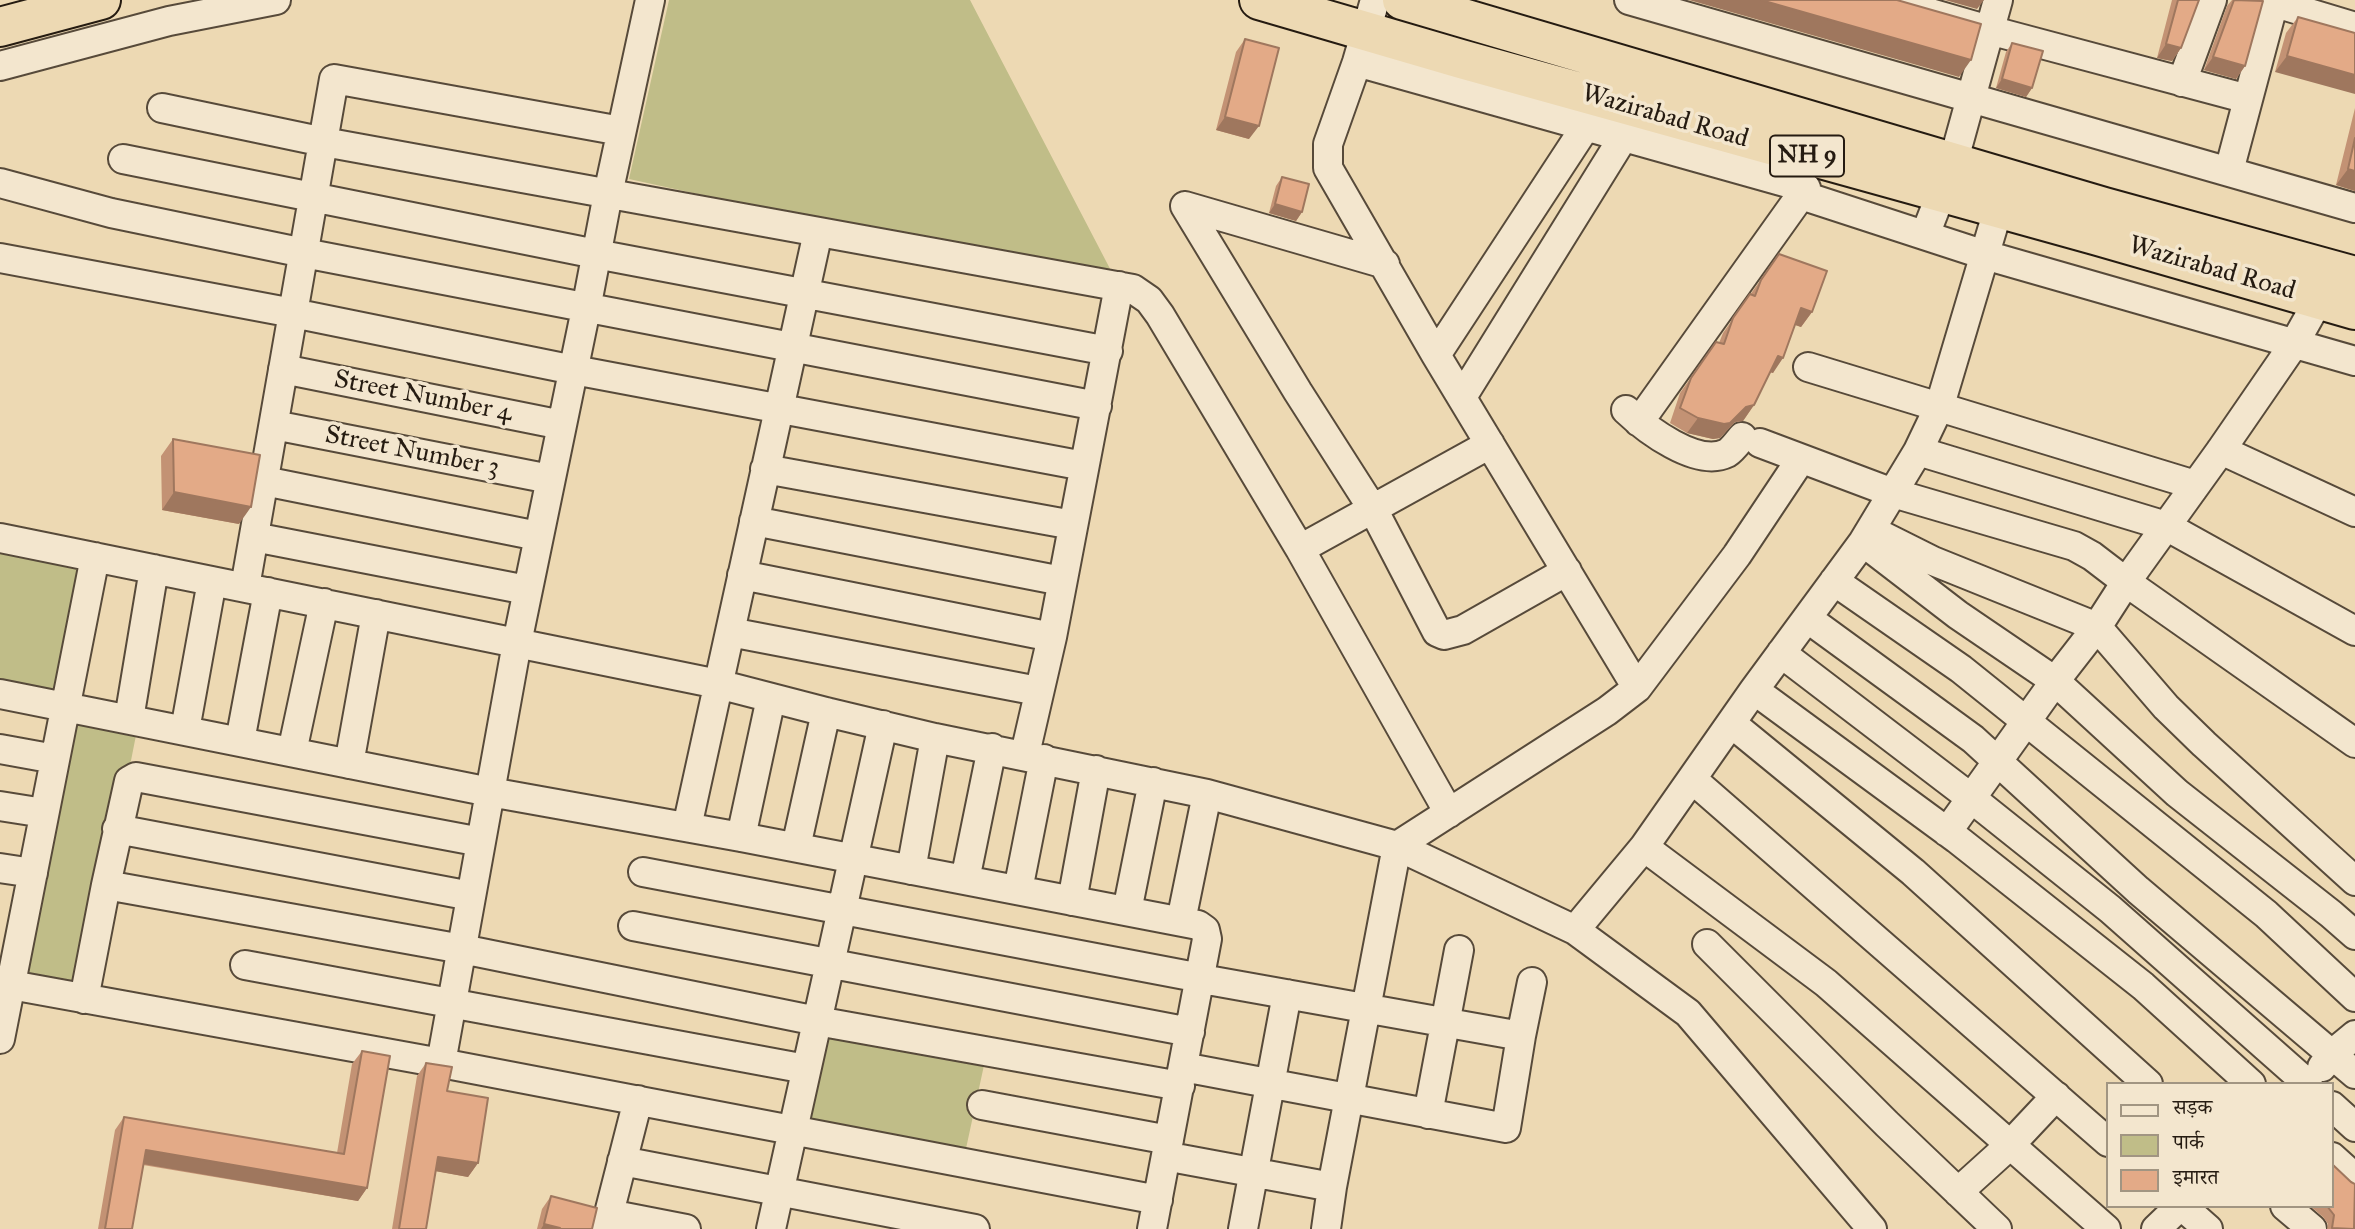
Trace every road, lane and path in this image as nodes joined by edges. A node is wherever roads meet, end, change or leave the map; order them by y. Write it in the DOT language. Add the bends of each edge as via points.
graph roads {
  1 [pos="101,0"];
  2 [pos="276,0"];
  3 [pos="650,0"];
  4 [pos="1259,0"];
  5 [pos="1402,0"];
  6 [pos="1629,0"];
  7 [pos="1885,0"];
  8 [pos="1998,0"];
  9 [pos="2213,0"];
  10 [pos="2270,1"];
  11 [pos="0,27"];
  12 [pos="2355,27"];
  13 [pos="1989,30"];
  14 [pos="1366,31"];
  15 [pos="0,66"];
  16 [pos="2182,82"];
  17 [pos="1971,97"];
  18 [pos="2248,99"];
  19 [pos="162,108"];
  20 [pos="1630,122"];
  21 [pos="1586,126"];
  22 [pos="621,131"];
  23 [pos="324,142"];
  24 [pos="123,159"];
  25 [pos="2229,171"];
  26 [pos="1946,178"];
  27 [pos="0,183"];
  28 [pos="608,194"];
  29 [pos="1801,195"];
  30 [pos="314,197"];
  31 [pos="2355,208"];
  32 [pos="1998,210"];
  33 [pos="818,232"];
  34 [pos="1925,236"];
  35 [pos="304,253"];
  36 [pos="596,254"];
  37 [pos="1985,255"];
  38 [pos="0,258"];
  39 [pos="1385,264"];
  40 [pos="1119,286"];
  41 [pos="2341,289"];
  42 [pos="804,292"];
  43 [pos="586,309"];
  44 [pos="293,313"];
  45 [pos="2294,344"];
  46 [pos="792,348"];
  47 [pos="1108,351"];
  48 [pos="1436,355"];
  49 [pos="2355,360"];
  50 [pos="1808,367"];
  51 [pos="283,369"];
  52 [pos="573,370"];
  53 [pos="1462,397"];
  54 [pos="1940,405"];
  55 [pos="1097,406"];
  56 [pos="779,408"];
  57 [pos="274,425"];
  58 [pos="562,425"];
  59 [pos="1490,444"];
  60 [pos="2221,450"];
  61 [pos="1918,451"];
  62 [pos="1801,460"];
  63 [pos="1084,466"];
  64 [pos="765,469"];
  65 [pos="550,479"];
  66 [pos="264,481"];
  67 [pos="2195,485"];
  68 [pos="1893,493"];
  69 [pos="1374,511"];
  70 [pos="2355,512"];
  71 [pos="754,521"];
  72 [pos="1073,525"];
  73 [pos="2166,526"];
  74 [pos="538,536"];
  75 [pos="1867,536"];
  76 [pos="254,537"];
  77 [pos="0,538"];
  78 [pos="1300,550"];
  79 [pos="94,557"];
  80 [pos="154,569"];
  81 [pos="1567,571"];
  82 [pos="742,575"];
  83 [pos="212,581"];
  84 [pos="1062,581"];
  85 [pos="1834,581"];
  86 [pos="2126,582"];
  87 [pos="256,589"];
  88 [pos="527,590"];
  89 [pos="324,604"];
  90 [pos="376,614"];
  91 [pos="1807,618"];
  92 [pos="2097,627"];
  93 [pos="2355,631"];
  94 [pos="730,632"];
  95 [pos="1052,637"];
  96 [pos="517,643"];
  97 [pos="1781,653"];
  98 [pos="2055,681"];
  99 [pos="718,684"];
  100 [pos="1637,688"];
  101 [pos="1754,690"];
  102 [pos="1038,691"];
  103 [pos="0,694"];
  104 [pos="771,698"];
  105 [pos="65,706"];
  106 [pos="826,712"];
  107 [pos="129,719"];
  108 [pos="2026,721"];
  109 [pos="1731,723"];
  110 [pos="883,725"];
  111 [pos="185,730"];
  112 [pos="935,737"];
  113 [pos="240,741"];
  114 [pos="2355,743"];
  115 [pos="992,748"];
  116 [pos="0,749"];
  117 [pos="292,752"];
  118 [pos="1034,757"];
  119 [pos="55,759"];
  120 [pos="1998,760"];
  121 [pos="349,764"];
  122 [pos="1096,770"];
  123 [pos="1692,779"];
  124 [pos="1153,782"];
  125 [pos="490,792"];
  126 [pos="1207,794"];
  127 [pos="1971,798"];
  128 [pos="0,806"];
  129 [pos="44,813"];
  130 [pos="1449,813"];
  131 [pos="687,827"];
  132 [pos="117,829"];
  133 [pos="1947,832"];
  134 [pos="741,836"];
  135 [pos="481,842"];
  136 [pos="1396,846"];
  137 [pos="1644,847"];
  138 [pos="796,848"];
  139 [pos="852,858"];
  140 [pos="0,867"];
  141 [pos="911,870"];
  142 [pos="643,872"];
  143 [pos="33,873"];
  144 [pos="965,880"];
  145 [pos="2355,881"];
  146 [pos="106,885"];
  147 [pos="1018,890"];
  148 [pos="471,896"];
  149 [pos="1072,901"];
  150 [pos="841,911"];
  151 [pos="1127,911"];
  152 [pos="1181,921"];
  153 [pos="633,926"];
  154 [pos="11,930"];
  155 [pos="1575,930"];
  156 [pos="2355,935"];
  157 [pos="1707,944"];
  158 [pos="462,949"];
  159 [pos="1459,950"];
  160 [pos="830,964"];
  161 [pos="245,965"];
  162 [pos="1207,980"];
  163 [pos="1532,982"];
  164 [pos="5,984"];
  165 [pos="1287,994"];
  166 [pos="2355,997"];
  167 [pos="84,999"];
  168 [pos="452,1005"];
  169 [pos="1366,1009"];
  170 [pos="817,1021"];
  171 [pos="1445,1024"];
  172 [pos="1190,1032"];
  173 [pos="2355,1035"];
  174 [pos="1521,1036"];
  175 [pos="0,1038"];
  176 [pos="2332,1054"];
  177 [pos="442,1063"];
  178 [pos="806,1069"];
  179 [pos="2355,1074"];
  180 [pos="1182,1077"];
  181 [pos="2146,1082"];
  182 [pos="2249,1082"];
  183 [pos="2306,1082"];
  184 [pos="2310,1082"];
  185 [pos="1270,1084"];
  186 [pos="2056,1096"];
  187 [pos="1349,1099"];
  188 [pos="638,1100"];
  189 [pos="982,1105"];
  190 [pos="2334,1108"];
  191 [pos="1428,1114"];
  192 [pos="2355,1127"];
  193 [pos="793,1130"];
  194 [pos="2106,1140"];
  195 [pos="2010,1145"];
  196 [pos="1175,1149"];
  197 [pos="2334,1159"];
  198 [pos="622,1161"];
  199 [pos="1253,1172"];
  200 [pos="2355,1178"];
  201 [pos="1332,1187"];
  202 [pos="779,1191"];
  203 [pos="1958,1192"];
  204 [pos="1158,1200"];
  205 [pos="2179,1208"];
  206 [pos="2183,1208"];
  207 [pos="2287,1208"];
  208 [pos="607,1221"];
  209 [pos="686,1229"];
  210 [pos="771,1229"];
  211 [pos="975,1229"];
  212 [pos="1152,1229"];
  213 [pos="1244,1229"];
  214 [pos="1326,1229"];
  215 [pos="1872,1229"];
  216 [pos="1997,1229"];
  217 [pos="2106,1229"];
  218 [pos="2156,1229"];
  219 [pos="2208,1229"];
  220 [pos="2312,1229"];
  1 -- 11 [label="highway"];
  2 -- 15 [label="street" via="169,21"];
  3 -- 22 [label="street"];
  4 -- 14 [label="highway, Wazirabad Road / NH 9"];
  5 -- 26 [label="highway, Wazirabad Road / NH 9"];
  6 -- 17 [label="street"];
  7 -- 13 [label="street"];
  8 -- 13 [label="street"];
  9 -- 16 [label="street"];
  10 -- 12 [label="street"];
  10 -- 18 [label="street"];
  13 -- 16 [label="street"];
  13 -- 17 [label="street"];
  14 -- 20 [label="highway, Wazirabad Road / NH 9"];
  14 -- 21 [label="street"];
  14 -- 39 [label="street" via="1328,144 1328,168"];
  16 -- 18 [label="street"];
  17 -- 25 [label="street"];
  17 -- 26 [label="street"];
  18 -- 25 [label="street"];
  19 -- 23 [label="street"];
  20 -- 21 [label="street"];
  20 -- 26 [label="highway, Wazirabad Road / NH 9"];
  20 -- 29 [label="street" via="1806,188"];
  20 -- 53 [label="street"];
  21 -- 48 [label="street"];
  22 -- 23 [label="street" via="334,79"];
  22 -- 28 [label="street"];
  23 -- 28 [label="street"];
  23 -- 30 [label="street"];
  24 -- 30 [label="street"];
  25 -- 31 [label="street"];
  26 -- 32 [label="highway, Wazirabad Road / NH 9"];
  26 -- 34 [label="street"];
  26 -- 41 [label="highway, Wazirabad Road / NH 9"];
  27 -- 35 [label="street" via="111,213"];
  28 -- 33 [label="street"];
  28 -- 36 [label="street"];
  29 -- 34 [label="street"];
  29 -- 62 [label="street" via="1631,415 1681,450 1707,456 1726,453 1751,440"];
  30 -- 35 [label="street"];
  30 -- 36 [label="street"];
  32 -- 37 [label="street"];
  32 -- 41 [label="highway, Wazirabad Road / NH 9"];
  33 -- 40 [label="street"];
  33 -- 42 [label="street"];
  34 -- 37 [label="street"];
  35 -- 43 [label="street"];
  35 -- 44 [label="street"];
  36 -- 42 [label="street"];
  36 -- 43 [label="street"];
  37 -- 45 [label="street"];
  37 -- 54 [label="street"];
  38 -- 44 [label="street"];
  39 -- 48 [label="street"];
  39 -- 69 [label="street" via="1185,206"];
  40 -- 47 [label="street"];
  40 -- 78 [label="street" via="1149,300 1160,315"];
  41 -- 45 [label="street"];
  42 -- 46 [label="street"];
  42 -- 47 [label="street"];
  43 -- 46 [label="street"];
  43 -- 52 [label="street"];
  44 -- 51 [label="street"];
  44 -- 52 [label="street"];
  45 -- 49 [label="street"];
  45 -- 60 [label="street"];
  46 -- 55 [label="street"];
  46 -- 56 [label="street"];
  47 -- 55 [label="street"];
  48 -- 53 [label="street"];
  50 -- 54 [label="street"];
  51 -- 57 [label="street"];
  51 -- 58 [label="street, Street Number 4"];
  52 -- 56 [label="street"];
  52 -- 58 [label="street"];
  53 -- 59 [label="street"];
  54 -- 61 [label="street"];
  54 -- 67 [label="street"];
  55 -- 63 [label="street"];
  56 -- 63 [label="street"];
  56 -- 64 [label="street"];
  57 -- 65 [label="street, Street Number 3"];
  57 -- 66 [label="street"];
  58 -- 65 [label="street"];
  59 -- 69 [label="street"];
  59 -- 81 [label="street"];
  60 -- 67 [label="street"];
  60 -- 70 [label="street"];
  61 -- 68 [label="street"];
  61 -- 73 [label="street"];
  62 -- 68 [label="street"];
  62 -- 100 [label="street" via="1737,555"];
  63 -- 72 [label="street"];
  64 -- 71 [label="street"];
  64 -- 72 [label="street"];
  65 -- 74 [label="street"];
  66 -- 74 [label="street"];
  66 -- 76 [label="street"];
  67 -- 73 [label="street"];
  68 -- 75 [label="street"];
  68 -- 86 [label="street" via="2074,546"];
  69 -- 78 [label="street"];
  69 -- 81 [label="street" via="1437,632 1444,635 1463,630"];
  71 -- 82 [label="street"];
  71 -- 84 [label="street"];
  72 -- 84 [label="street"];
  73 -- 86 [label="street"];
  73 -- 93 [label="street"];
  74 -- 88 [label="street"];
  75 -- 85 [label="street"];
  75 -- 92 [label="street"];
  75 -- 98 [label="street" via="1958,615"];
  76 -- 87 [label="street"];
  76 -- 88 [label="street"];
  77 -- 79 [label="street"];
  78 -- 130 [label="street"];
  79 -- 80 [label="street"];
  79 -- 105 [label="street"];
  80 -- 83 [label="street"];
  80 -- 107 [label="street"];
  81 -- 100 [label="street"];
  82 -- 94 [label="street"];
  82 -- 95 [label="street"];
  83 -- 87 [label="street"];
  83 -- 111 [label="street"];
  84 -- 95 [label="street"];
  85 -- 91 [label="street"];
  85 -- 108 [label="street" via="1961,669"];
  86 -- 92 [label="street"];
  86 -- 114 [label="street"];
  87 -- 89 [label="street"];
  87 -- 113 [label="street"];
  88 -- 96 [label="street"];
  89 -- 90 [label="street"];
  89 -- 117 [label="street"];
  90 -- 96 [label="street"];
  90 -- 121 [label="street"];
  91 -- 97 [label="street"];
  91 -- 120 [label="street"];
  92 -- 98 [label="street"];
  92 -- 145 [label="street" via="2185,725"];
  94 -- 99 [label="street"];
  94 -- 102 [label="street"];
  95 -- 102 [label="street"];
  96 -- 99 [label="street"];
  96 -- 125 [label="street"];
  97 -- 101 [label="street"];
  97 -- 127 [label="street"];
  98 -- 108 [label="street"];
  98 -- 156 [label="street" via="2177,793"];
  99 -- 104 [label="street"];
  99 -- 131 [label="street"];
  100 -- 130 [label="street"];
  101 -- 109 [label="street"];
  101 -- 133 [label="street"];
  102 -- 118 [label="street"];
  103 -- 105 [label="street"];
  104 -- 106 [label="street"];
  104 -- 134 [label="street"];
  105 -- 107 [label="street"];
  105 -- 119 [label="street"];
  106 -- 110 [label="street"];
  106 -- 138 [label="street"];
  107 -- 111 [label="street"];
  108 -- 120 [label="street"];
  108 -- 166 [label="street" via="2266,914"];
  109 -- 123 [label="street"];
  109 -- 181 [label="street" via="1913,872"];
  110 -- 112 [label="street"];
  110 -- 139 [label="street"];
  111 -- 113 [label="street"];
  112 -- 115 [label="street"];
  112 -- 141 [label="street"];
  113 -- 117 [label="street"];
  115 -- 118 [label="street"];
  115 -- 144 [label="street"];
  116 -- 119 [label="street"];
  117 -- 121 [label="street"];
  118 -- 122 [label="street"];
  118 -- 147 [label="street"];
  119 -- 129 [label="street"];
  120 -- 127 [label="street"];
  120 -- 176 [label="street" via="2138,890"];
  121 -- 125 [label="street"];
  122 -- 124 [label="street"];
  122 -- 149 [label="street"];
  123 -- 137 [label="street"];
  123 -- 186 [label="street"];
  124 -- 126 [label="street"];
  124 -- 151 [label="street"];
  125 -- 131 [label="street"];
  125 -- 135 [label="street"];
  126 -- 136 [label="street"];
  126 -- 152 [label="street"];
  127 -- 133 [label="street"];
  127 -- 183 [label="street" via="2110,909"];
  128 -- 129 [label="street"];
  129 -- 143 [label="street"];
  130 -- 136 [label="street"];
  131 -- 134 [label="street"];
  132 -- 135 [label="street" via="129,781 136,777"];
  132 -- 146 [label="street"];
  132 -- 148 [label="street"];
  133 -- 182 [label="street" via="2143,986"];
  134 -- 138 [label="street"];
  135 -- 148 [label="street"];
  136 -- 155 [label="street"];
  136 -- 169 [label="street"];
  137 -- 155 [label="street"];
  137 -- 195 [label="street" via="1826,983"];
  138 -- 139 [label="street"];
  139 -- 141 [label="street"];
  139 -- 150 [label="street"];
  140 -- 143 [label="street"];
  141 -- 144 [label="street"];
  142 -- 150 [label="street"];
  143 -- 154 [label="street"];
  144 -- 147 [label="street"];
  146 -- 158 [label="street"];
  146 -- 167 [label="street"];
  147 -- 149 [label="street"];
  148 -- 158 [label="street"];
  149 -- 151 [label="street"];
  150 -- 160 [label="street"];
  150 -- 162 [label="street"];
  151 -- 152 [label="street"];
  152 -- 162 [label="street" via="1205,930"];
  153 -- 160 [label="street"];
  154 -- 164 [label="street"];
  155 -- 215 [label="street" via="1688,1013"];
  157 -- 203 [label="street"];
  158 -- 168 [label="street"];
  158 -- 170 [label="street"];
  159 -- 171 [label="street"];
  160 -- 170 [label="street"];
  160 -- 172 [label="street"];
  161 -- 168 [label="street"];
  162 -- 165 [label="street"];
  162 -- 172 [label="street"];
  163 -- 174 [label="street"];
  164 -- 167 [label="street"];
  164 -- 175 [label="street"];
  165 -- 169 [label="street"];
  165 -- 185 [label="street"];
  167 -- 177 [label="street"];
  168 -- 177 [label="street"];
  168 -- 178 [label="street"];
  169 -- 171 [label="street"];
  169 -- 187 [label="street"];
  170 -- 178 [label="street"];
  170 -- 180 [label="street"];
  171 -- 174 [label="street"];
  171 -- 191 [label="street"];
  172 -- 180 [label="street"];
  173 -- 176 [label="street"];
  174 -- 191 [label="street" via="1506,1128"];
  176 -- 179 [label="street"];
  176 -- 184 [label="street"];
  177 -- 188 [label="street"];
  178 -- 193 [label="street"];
  180 -- 185 [label="street"];
  180 -- 196 [label="street"];
  185 -- 187 [label="street"];
  185 -- 199 [label="street"];
  186 -- 194 [label="street"];
  186 -- 195 [label="street"];
  187 -- 191 [label="street"];
  187 -- 201 [label="street"];
  188 -- 193 [label="street"];
  188 -- 198 [label="street"];
  189 -- 196 [label="street"];
  190 -- 192 [label="street"];
  193 -- 202 [label="street"];
  193 -- 204 [label="street"];
  195 -- 203 [label="street"];
  195 -- 217 [label="street"];
  196 -- 199 [label="street"];
  196 -- 204 [label="street"];
  197 -- 200 [label="street"];
  198 -- 202 [label="street"];
  198 -- 208 [label="street"];
  199 -- 201 [label="street"];
  199 -- 213 [label="street"];
  201 -- 214 [label="street"];
  202 -- 210 [label="street"];
  202 -- 211 [label="street"];
  203 -- 216 [label="street"];
  204 -- 212 [label="street"];
  205 -- 218 [label="street"];
  206 -- 219 [label="street"];
  207 -- 220 [label="street"];
  208 -- 209 [label="street"];
}
